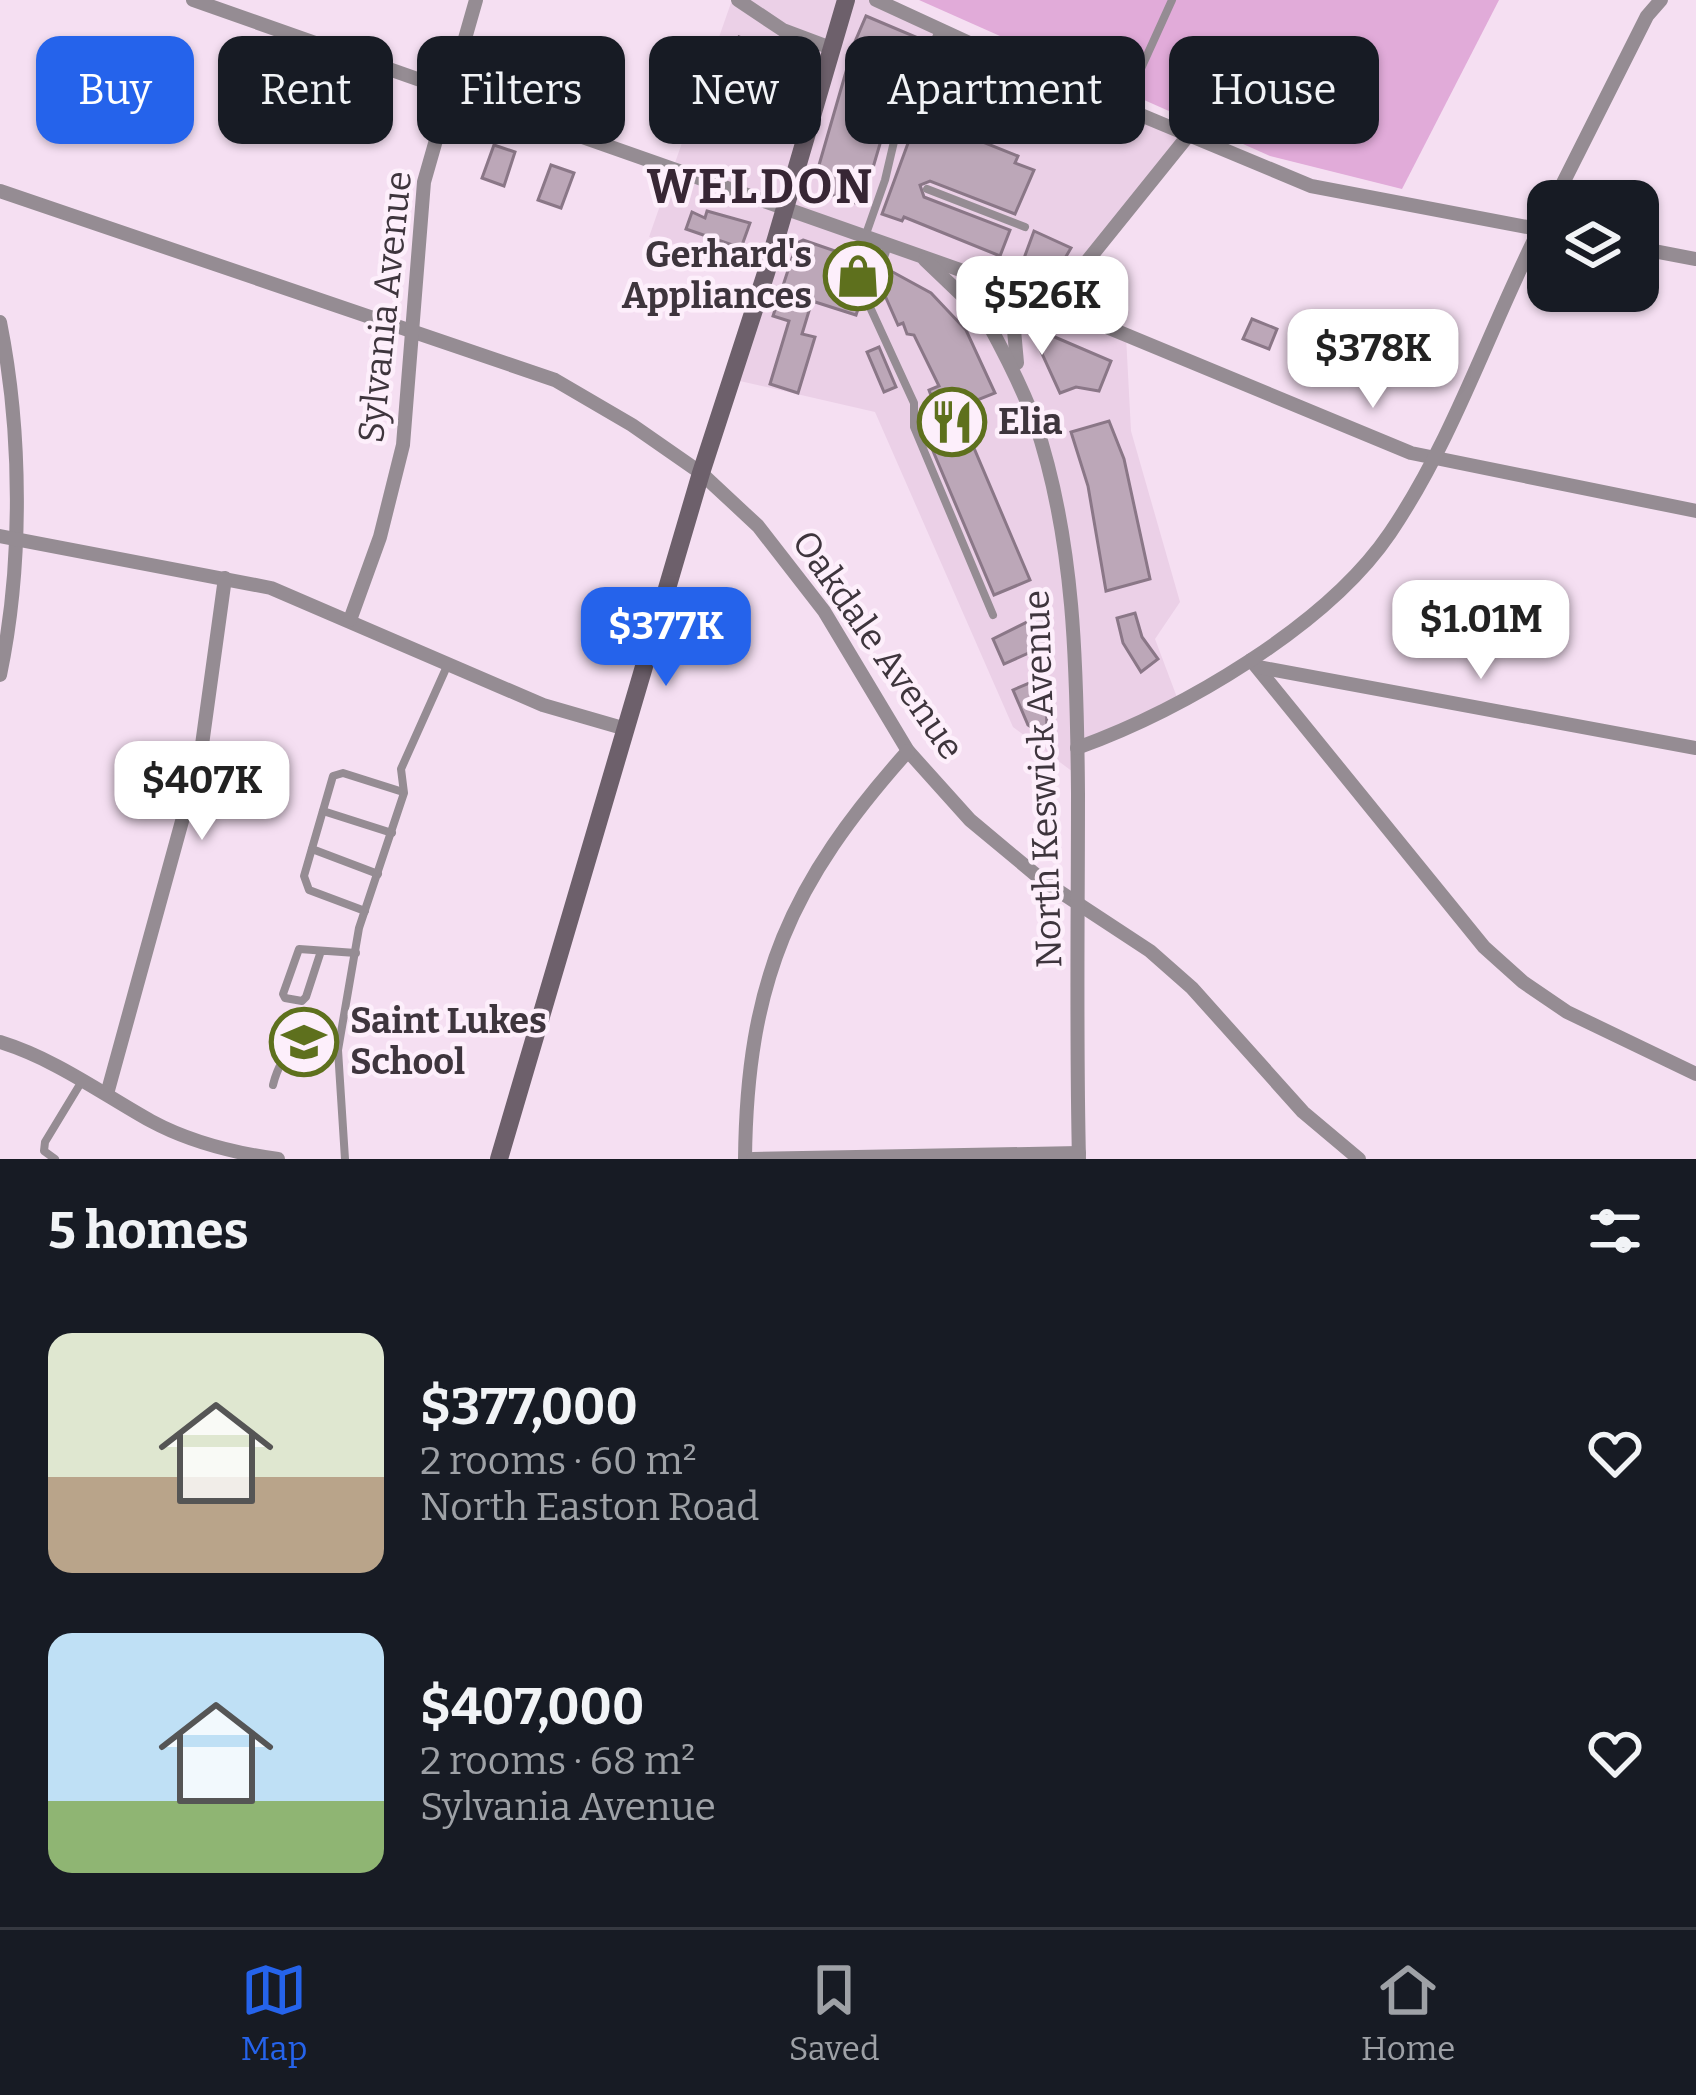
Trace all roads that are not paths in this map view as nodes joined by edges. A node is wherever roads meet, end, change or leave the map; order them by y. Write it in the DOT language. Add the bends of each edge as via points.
graph roads {
  1 [pos="193,0"];
  2 [pos="476,0"];
  3 [pos="738,0"];
  4 [pos="846,0"];
  5 [pos="877,0"];
  6 [pos="1172,0"];
  7 [pos="1661,0"];
  8 [pos="940,29"];
  9 [pos="466,36"];
  10 [pos="955,36"];
  11 [pos="831,48"];
  12 [pos="1145,61"];
  13 [pos="417,80"];
  14 [pos="435,144"];
  15 [pos="604,144"];
  16 [pos="1181,144"];
  17 [pos="1205,144"];
  18 [pos="1565,180"];
  19 [pos="927,189"];
  20 [pos="0,191"];
  21 [pos="784,205"];
  22 [pos="1025,227"];
  23 [pos="1527,227"];
  24 [pos="866,234"];
  25 [pos="889,243"];
  26 [pos="1659,252"];
  27 [pos="919,256"];
  28 [pos="1696,259"];
  29 [pos="1527,265"];
  30 [pos="1004,285"];
  31 [pos="1051,306"];
  32 [pos="1015,317"];
  33 [pos="983,318"];
  34 [pos="0,322"];
  35 [pos="413,329"];
  36 [pos="1028,402"];
  37 [pos="1432,458"];
  38 [pos="701,473"];
  39 [pos="1696,511"];
  40 [pos="7,538"];
  41 [pos="225,578"];
  42 [pos="993,615"];
  43 [pos="350,620"];
  44 [pos="1255,663"];
  45 [pos="448,664"];
  46 [pos="0,675"];
  47 [pos="626,729"];
  48 [pos="1077,748"];
  49 [pos="1696,748"];
  50 [pos="908,751"];
  51 [pos="404,793"];
  52 [pos="323,811"];
  53 [pos="392,833"];
  54 [pos="312,849"];
  55 [pos="378,874"];
  56 [pos="1078,902"];
  57 [pos="365,911"];
  58 [pos="321,951"];
  59 [pos="356,953"];
  60 [pos="0,1042"];
  61 [pos="338,1050"];
  62 [pos="1696,1073"];
  63 [pos="83,1080"];
  64 [pos="274,1085"];
  65 [pos="107,1094"];
  66 [pos="1079,1156"];
  67 [pos="55,1159"];
  68 [pos="278,1159"];
  69 [pos="345,1159"];
  70 [pos="499,1159"];
  71 [pos="749,1159"];
  72 [pos="1359,1159"];
  1 -- 13 [label="street, North Keswick Avenue"];
  2 -- 9 [label="street, Sylvania Avenue"];
  3 -- 11 [label="street" via="783,30"];
  4 -- 11 [label="main road"];
  5 -- 8 [label="street"];
  6 -- 12 [label="lane"];
  7 -- 18 [label="street"];
  8 -- 10 [label="street"];
  8 -- 24 [label="lane" via="900,116"];
  11 -- 21 [label="main road"];
  14 -- 35 [label="street, Sylvania Avenue" via="424,182"];
  15 -- 21 [label="street, North Keswick Avenue"];
  16 -- 31 [label="street"];
  17 -- 23 [label="street" via="1311,186"];
  19 -- 22 [label="lane"];
  20 -- 35 [label="street, Oakdale Avenue"];
  21 -- 24 [label="street, North Keswick Avenue"];
  21 -- 38 [label="main road"];
  24 -- 25 [label="street, North Keswick Avenue"];
  25 -- 27 [label="street, North Keswick Avenue"];
  25 -- 42 [label="lane" via="869,305"];
  26 -- 28 [label="street"];
  27 -- 30 [label="street, North Keswick Avenue"];
  27 -- 33 [label="street, North Keswick Avenue"];
  29 -- 37 [label="street"];
  30 -- 31 [label="street"];
  30 -- 32 [label="street, North Keswick Avenue" via="1018,298"];
  30 -- 33 [label="street" via="979,295"];
  31 -- 32 [label="street"];
  31 -- 37 [label="street"];
  32 -- 33 [label="street" via="1002,325"];
  32 -- 36 [label="street, North Keswick Avenue"];
  33 -- 36 [label="street, North Keswick Avenue"];
  34 -- 40 [label="street" via="13,385"];
  35 -- 38 [label="street, Oakdale Avenue" via="555,380"];
  35 -- 43 [label="street, Sylvania Avenue" via="403,445"];
  36 -- 48 [label="street, North Keswick Avenue" via="1062,539"];
  37 -- 39 [label="street"];
  37 -- 44 [label="street" via="1389,535 1324,607"];
  38 -- 47 [label="main road"];
  38 -- 50 [label="street, Oakdale Avenue" via="758,526 824,611"];
  40 -- 41 [label="street"];
  40 -- 46 [label="street" via="9,634"];
  41 -- 43 [label="street"];
  41 -- 65 [label="street" via="201,752"];
  43 -- 45 [label="street"];
  44 -- 48 [label="street"];
  44 -- 49 [label="street"];
  44 -- 62 [label="street" via="1484,947 1567,1012"];
  45 -- 47 [label="street"];
  45 -- 51 [label="lane" via="401,770"];
  47 -- 70 [label="main road"];
  48 -- 56 [label="street, North Keswick Avenue"];
  50 -- 56 [label="street, Oakdale Avenue" via="970,820"];
  50 -- 71 [label="street" via="831,845 775,953 746,1088"];
  51 -- 52 [label="lane" via="344,772 333,776"];
  51 -- 53 [label="lane"];
  52 -- 53 [label="lane"];
  52 -- 54 [label="lane"];
  53 -- 55 [label="lane"];
  54 -- 55 [label="lane"];
  54 -- 57 [label="lane" via="309,890"];
  55 -- 57 [label="lane"];
  56 -- 66 [label="street, North Keswick Avenue"];
  56 -- 72 [label="street, Oakdale Avenue" via="1192,988 1304,1112"];
  57 -- 59 [label="lane"];
  58 -- 58 [label="lane" via="299,949 286,998 306,998"];
  58 -- 59 [label="lane"];
  59 -- 61 [label="lane"];
  60 -- 63 [label="street"];
  61 -- 64 [label="lane" via="289,1052"];
  61 -- 69 [label="lane"];
  63 -- 65 [label="street"];
  63 -- 67 [label="lane" via="45,1142"];
  65 -- 68 [label="street" via="194,1139"];
  66 -- 71 [label="street"];
}
